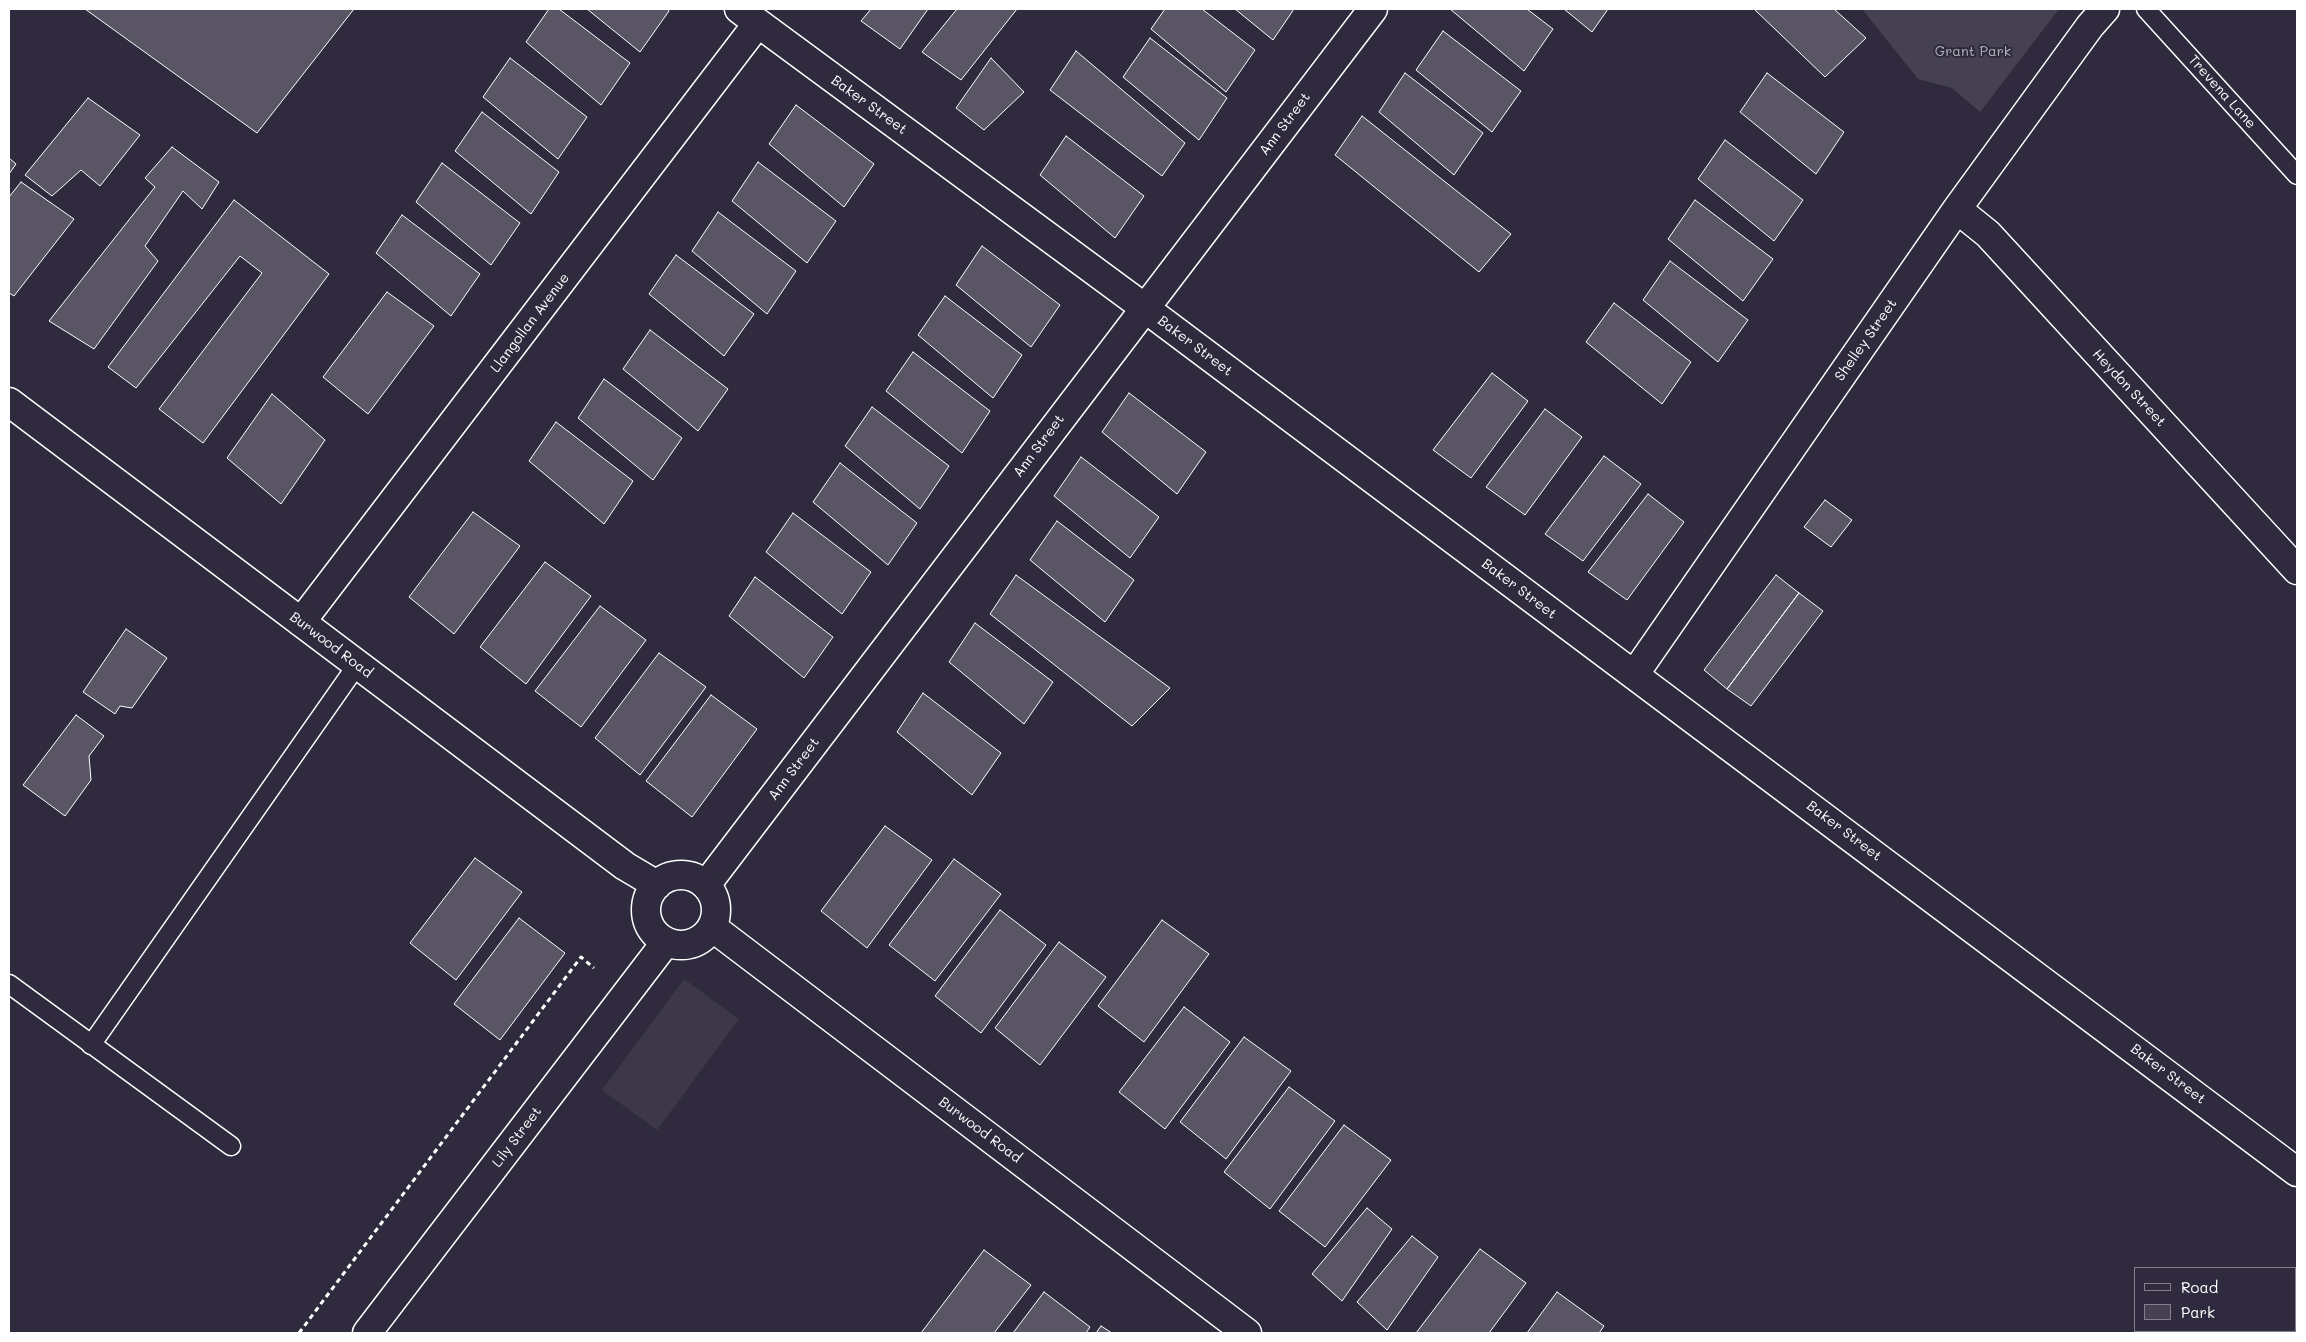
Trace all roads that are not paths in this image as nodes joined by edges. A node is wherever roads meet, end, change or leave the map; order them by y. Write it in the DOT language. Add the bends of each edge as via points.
graph roads {
  1 [pos="1373,9"];
  2 [pos="2105,9"];
  3 [pos="2146,9"];
  4 [pos="749,16"];
  5 [pos="2297,175"];
  6 [pos="1957,209"];
  7 [pos="1144,308"];
  8 [pos="9,402"];
  9 [pos="2297,570"];
  10 [pos="301,622"];
  11 [pos="357,665"];
  12 [pos="1634,675"];
  13 [pos="657,884"];
  14 [pos="706,884"];
  15 [pos="712,927"];
  16 [pos="666,942"];
  17 [pos="9,984"];
  18 [pos="91,1045"];
  19 [pos="231,1146"];
  20 [pos="2297,1172"];
  21 [pos="367,1333"];
  22 [pos="1247,1333"];
  1 -- 7 [label="street, Ann Street"];
  2 -- 6 [label="street, Shelley Street"];
  3 -- 5 [label="lane, Trevena Lane"];
  4 -- 7 [label="street, Baker Street"];
  4 -- 10 [label="street, Llangollan Avenue"];
  6 -- 9 [label="street, Heydon Street" via="1988,234"];
  6 -- 12 [label="street, Shelley Street"];
  7 -- 12 [label="street, Baker Street"];
  7 -- 14 [label="street, Ann Street"];
  8 -- 10 [label="street, Burwood Road"];
  10 -- 11 [label="street, Burwood Road"];
  11 -- 13 [label="street, Burwood Road" via="625,866"];
  11 -- 18 [label="lane"];
  12 -- 20 [label="street, Baker Street"];
  13 -- 14 [label="street" via="682,875 695,877"];
  13 -- 16 [label="street" via="650,894 647,915 656,935"];
  14 -- 15 [label="street" via="716,904"];
  15 -- 16 [label="street" via="697,942 687,945"];
  15 -- 22 [label="street, Burwood Road"];
  16 -- 21 [label="street, Lily Street"];
  17 -- 18 [label="lane"];
  18 -- 19 [label="lane"];
}
